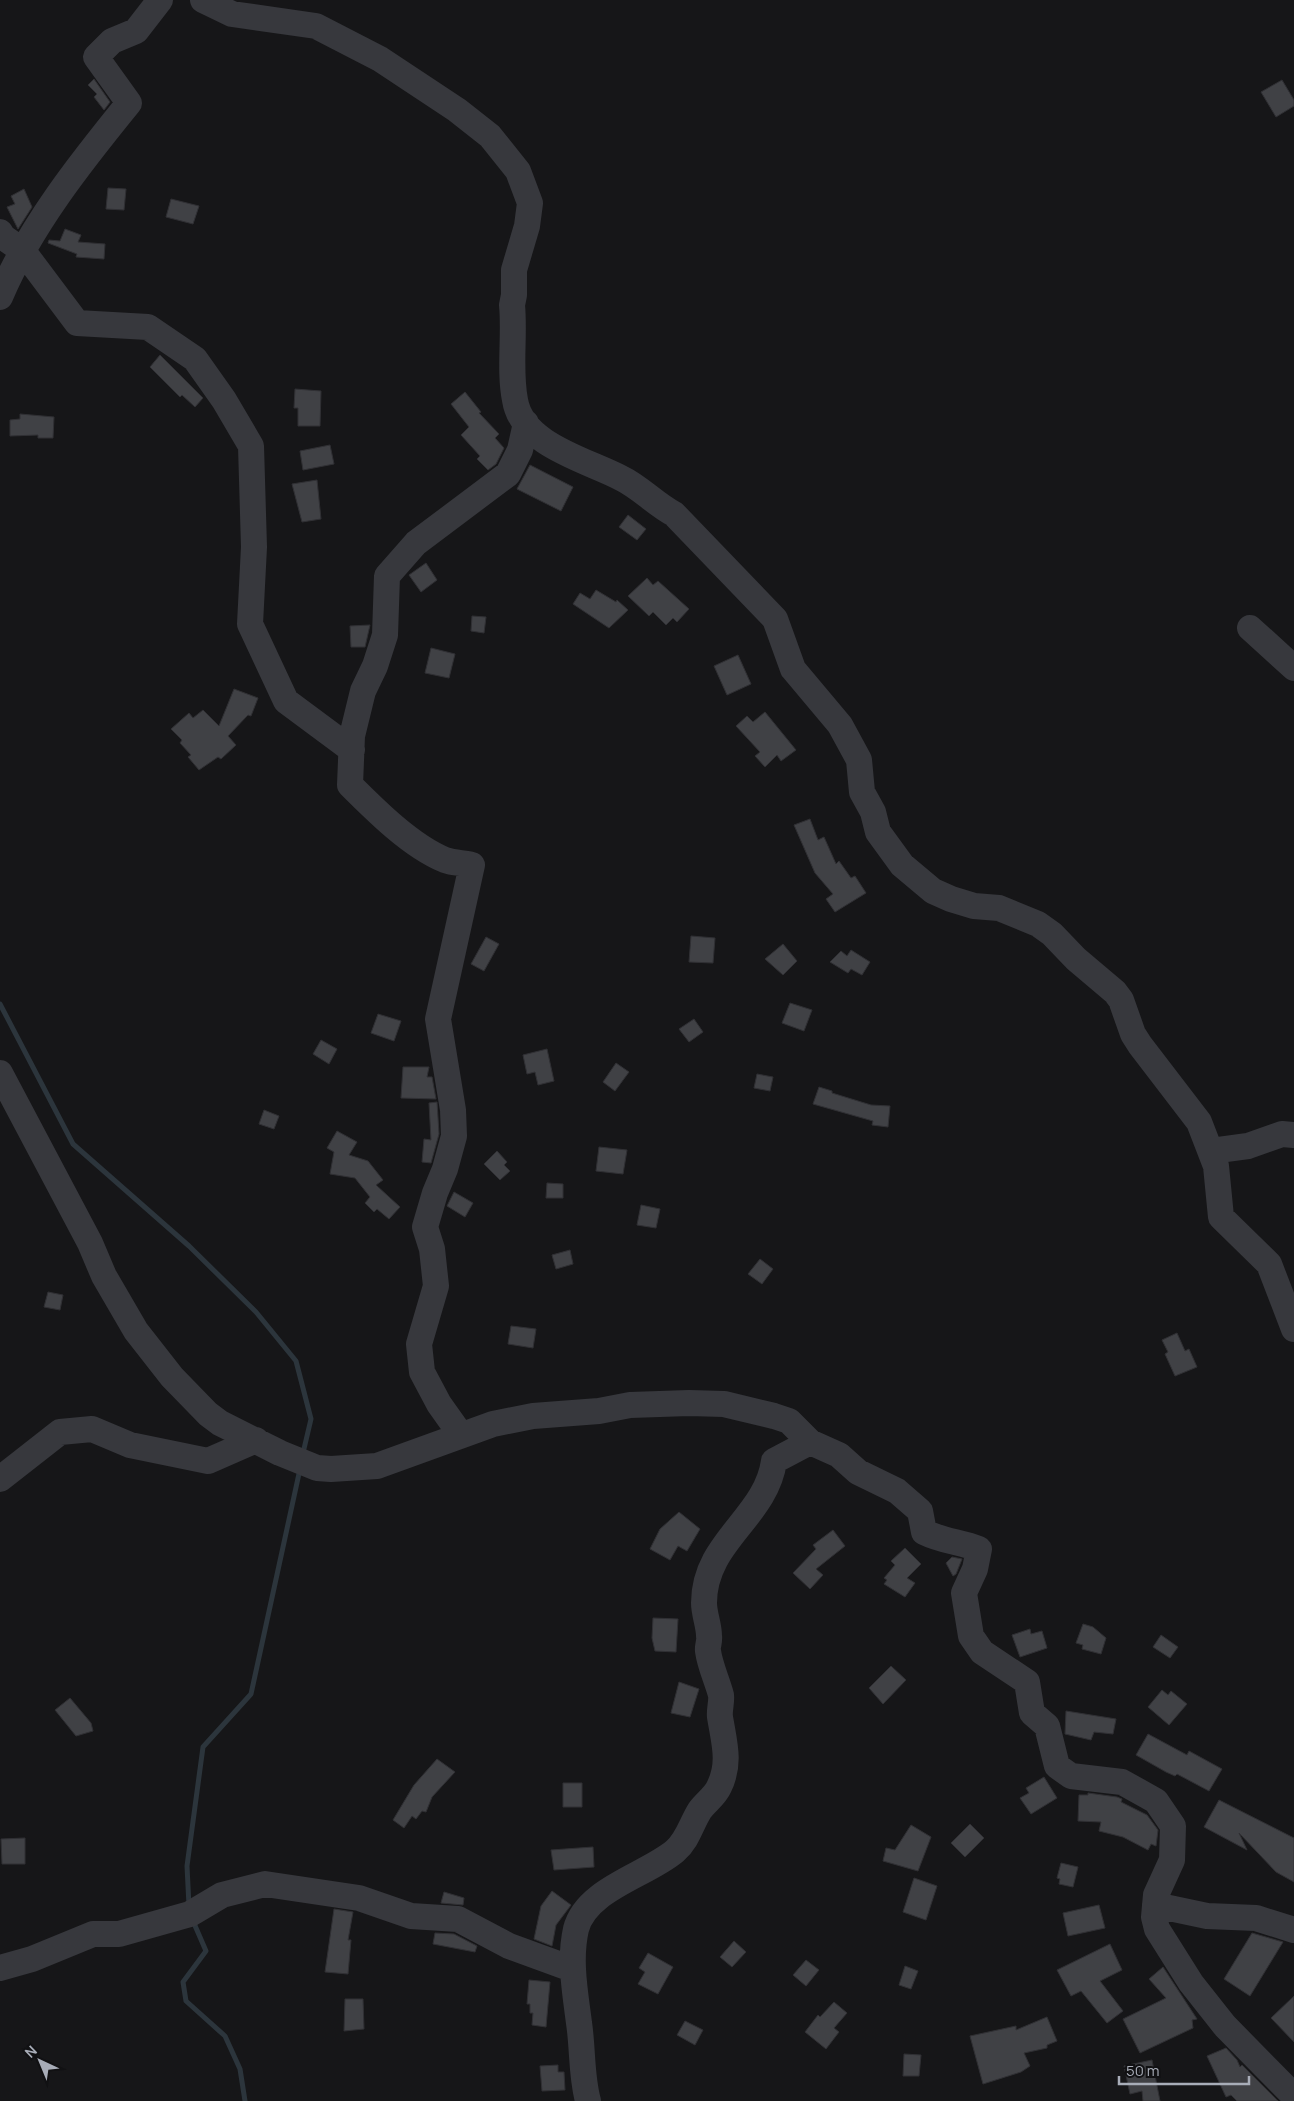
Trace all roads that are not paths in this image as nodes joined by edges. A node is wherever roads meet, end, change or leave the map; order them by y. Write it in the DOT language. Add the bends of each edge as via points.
graph roads {
  1 [pos="160,0"];
  2 [pos="203,0"];
  3 [pos="0,232"];
  4 [pos="23,251"];
  5 [pos="0,297"];
  6 [pos="526,423"];
  7 [pos="1250,628"];
  8 [pos="1294,668"];
  9 [pos="352,750"];
  10 [pos="0,1072"];
  11 [pos="1294,1135"];
  12 [pos="1211,1151"];
  13 [pos="1294,1329"];
  14 [pos="461,1435"];
  15 [pos="256,1440"];
  16 [pos="810,1442"];
  17 [pos="0,1479"];
  18 [pos="1155,1905"];
  19 [pos="1294,1930"];
  20 [pos="0,1968"];
  21 [pos="572,1969"];
  22 [pos="1294,2096"];
  23 [pos="588,2101"];
  1 -- 4 [label="street" via="136,31 112,42 96,57 129,103 42,220"];
  2 -- 6 [label="street" via="232,14 316,26 329,31 392,66 457,110 500,146 518,171 530,204 526,233 514,270 512,305 515,401"];
  3 -- 4 [label="street"];
  4 -- 5 [label="street"];
  4 -- 9 [label="street" via="77,323 148,327 195,359 224,400 251,446 254,547 250,624 286,700"];
  6 -- 9 [label="street" via="520,450 508,474 416,543 388,576 385,635 363,691 352,736"];
  6 -- 12 [label="street" via="550,444 586,464 622,478 658,506 674,514 760,601 776,622 796,674 840,725 859,760 862,792 873,812 878,832 902,865 933,891 963,903 1000,908 1038,924 1107,984 1121,1000 1133,1034 1199,1122"];
  7 -- 8 [label="street"];
  9 -- 14 [label="street" via="350,785 381,816 409,838 446,860 472,865 438,1020 453,1110 454,1136 425,1227 432,1249 436,1286 419,1344 422,1372"];
  10 -- 15 [label="street" via="90,1243 104,1276 136,1331 172,1377 208,1414"];
  11 -- 12 [label="street" via="1282,1134 1248,1146"];
  12 -- 13 [label="street" via="1216,1166 1221,1217 1269,1264"];
  14 -- 15 [label="street" via="377,1466 331,1469 317,1468"];
  14 -- 16 [label="street" via="533,1416 630,1405 689,1403 724,1404 774,1416 789,1421"];
  15 -- 17 [label="street" via="208,1461 130,1445 92,1429 60,1432"];
  16 -- 18 [label="street" via="839,1455 858,1472 896,1492 920,1511 924,1532 938,1539 961,1542 979,1549 975,1569 964,1593 971,1636 982,1652 1027,1682 1032,1713 1047,1726 1057,1766 1071,1776 1122,1782 1156,1802 1173,1826 1172,1860 1156,1895"];
  16 -- 21 [label="street" via="774,1461 767,1488 724,1543 708,1575 704,1603 710,1638 708,1650 721,1697 720,1715 728,1756 720,1787 701,1808 684,1842 674,1852 615,1886 586,1911 576,1928"];
  18 -- 19 [label="street" via="1207,1916 1256,1918"];
  18 -- 22 [label="street" via="1157,1929 1191,1983 1225,2026"];
  20 -- 21 [label="street" via="32,1959 93,1934 119,1934 190,1914 222,1895 265,1884 359,1898 411,1916 458,1919 509,1946"];
  21 -- 23 [label="street"];
}
